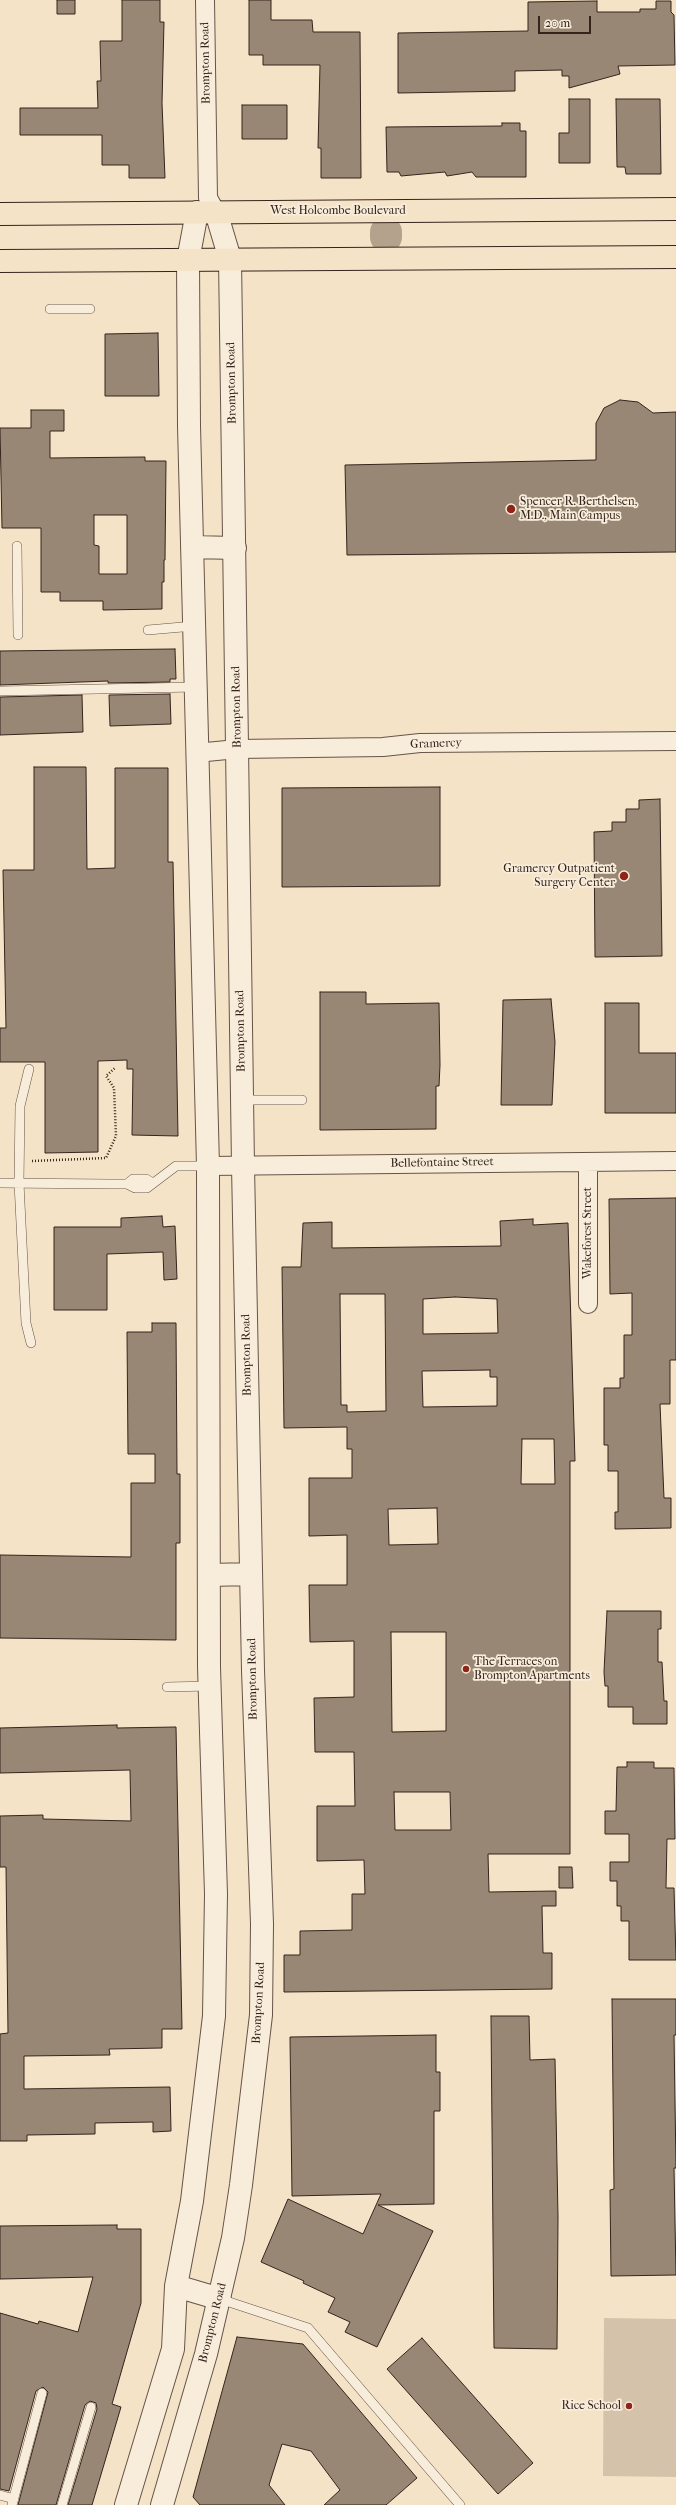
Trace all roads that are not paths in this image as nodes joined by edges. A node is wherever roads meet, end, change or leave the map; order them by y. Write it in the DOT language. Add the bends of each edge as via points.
graph roads {
  1 [pos="205,0"];
  2 [pos="207,208"];
  3 [pos="676,209"];
  4 [pos="0,214"];
  5 [pos="676,257"];
  6 [pos="230,259"];
  7 [pos="188,260"];
  8 [pos="0,261"];
  9 [pos="50,309"];
  10 [pos="90,309"];
  11 [pos="17,546"];
  12 [pos="192,547"];
  13 [pos="235,548"];
  14 [pos="194,626"];
  15 [pos="148,630"];
  16 [pos="18,635"];
  17 [pos="195,687"];
  18 [pos="0,691"];
  19 [pos="676,741"];
  20 [pos="237,750"];
  21 [pos="196,753"];
  22 [pos="29,1069"];
  23 [pos="242,1100"];
  24 [pos="302,1100"];
  25 [pos="676,1161"];
  26 [pos="588,1162"];
  27 [pos="208,1166"];
  28 [pos="243,1166"];
  29 [pos="0,1183"];
  30 [pos="19,1183"];
  31 [pos="588,1304"];
  32 [pos="31,1343"];
  33 [pos="251,1574"];
  34 [pos="209,1575"];
  35 [pos="210,1686"];
  36 [pos="167,1687"];
  37 [pos="176,2286"];
  38 [pos="220,2299"];
  39 [pos="42,2393"];
  40 [pos="91,2407"];
  41 [pos="0,2495"];
  42 [pos="13,2502"];
  43 [pos="62,2505"];
  44 [pos="126,2505"];
  45 [pos="162,2505"];
  46 [pos="460,2505"];
  1 -- 2 [label="street, Brompton Road"];
  2 -- 3 [label="main road, West Holcombe Boulevard"];
  2 -- 4 [label="main road, West Holcombe Boulevard"];
  2 -- 6 [label="street, Brompton Road"];
  2 -- 7 [label="street, Brompton Road"];
  5 -- 6 [label="main road"];
  6 -- 7 [label="main road"];
  6 -- 13 [label="street, Brompton Road"];
  7 -- 8 [label="main road"];
  7 -- 12 [label="street, Brompton Road"];
  9 -- 10 [label="lane"];
  11 -- 16 [label="lane"];
  12 -- 13 [label="street"];
  12 -- 14 [label="street, Brompton Road"];
  13 -- 20 [label="street, Brompton Road"];
  14 -- 15 [label="lane"];
  14 -- 17 [label="street, Brompton Road"];
  17 -- 18 [label="lane"];
  17 -- 21 [label="street, Brompton Road"];
  19 -- 20 [label="street, Gramercy" via="420,743"];
  20 -- 21 [label="street, Gramercy"];
  20 -- 23 [label="street, Brompton Road"];
  21 -- 27 [label="street, Brompton Road"];
  22 -- 30 [label="lane" via="20,1106"];
  23 -- 24 [label="lane"];
  23 -- 28 [label="street, Brompton Road"];
  25 -- 26 [label="street, Bellefontaine Street"];
  26 -- 28 [label="street, Bellefontaine Street"];
  26 -- 31 [label="street, Wakeforest Street"];
  27 -- 28 [label="street, Bellefontaine Street"];
  27 -- 30 [label="lane" via="176,1166 153,1183 146,1179 133,1179 127,1184"];
  27 -- 34 [label="street, Brompton Road"];
  28 -- 33 [label="street, Brompton Road"];
  29 -- 30 [label="lane"];
  30 -- 32 [label="lane" via="26,1323"];
  33 -- 34 [label="street"];
  33 -- 38 [label="street, Brompton Road" via="262,1924 261,2015 241,2185"];
  34 -- 35 [label="street, Brompton Road"];
  35 -- 36 [label="lane"];
  35 -- 37 [label="street, Brompton Road" via="216,1894 214,2016 192,2201"];
  37 -- 38 [label="street"];
  37 -- 44 [label="street, Brompton Road" via="173,2349"];
  38 -- 45 [label="street, Brompton Road"];
  38 -- 46 [label="lane" via="308,2328"];
  39 -- 42 [label="lane"];
  40 -- 43 [label="lane"];
  41 -- 42 [label="lane"];
}
